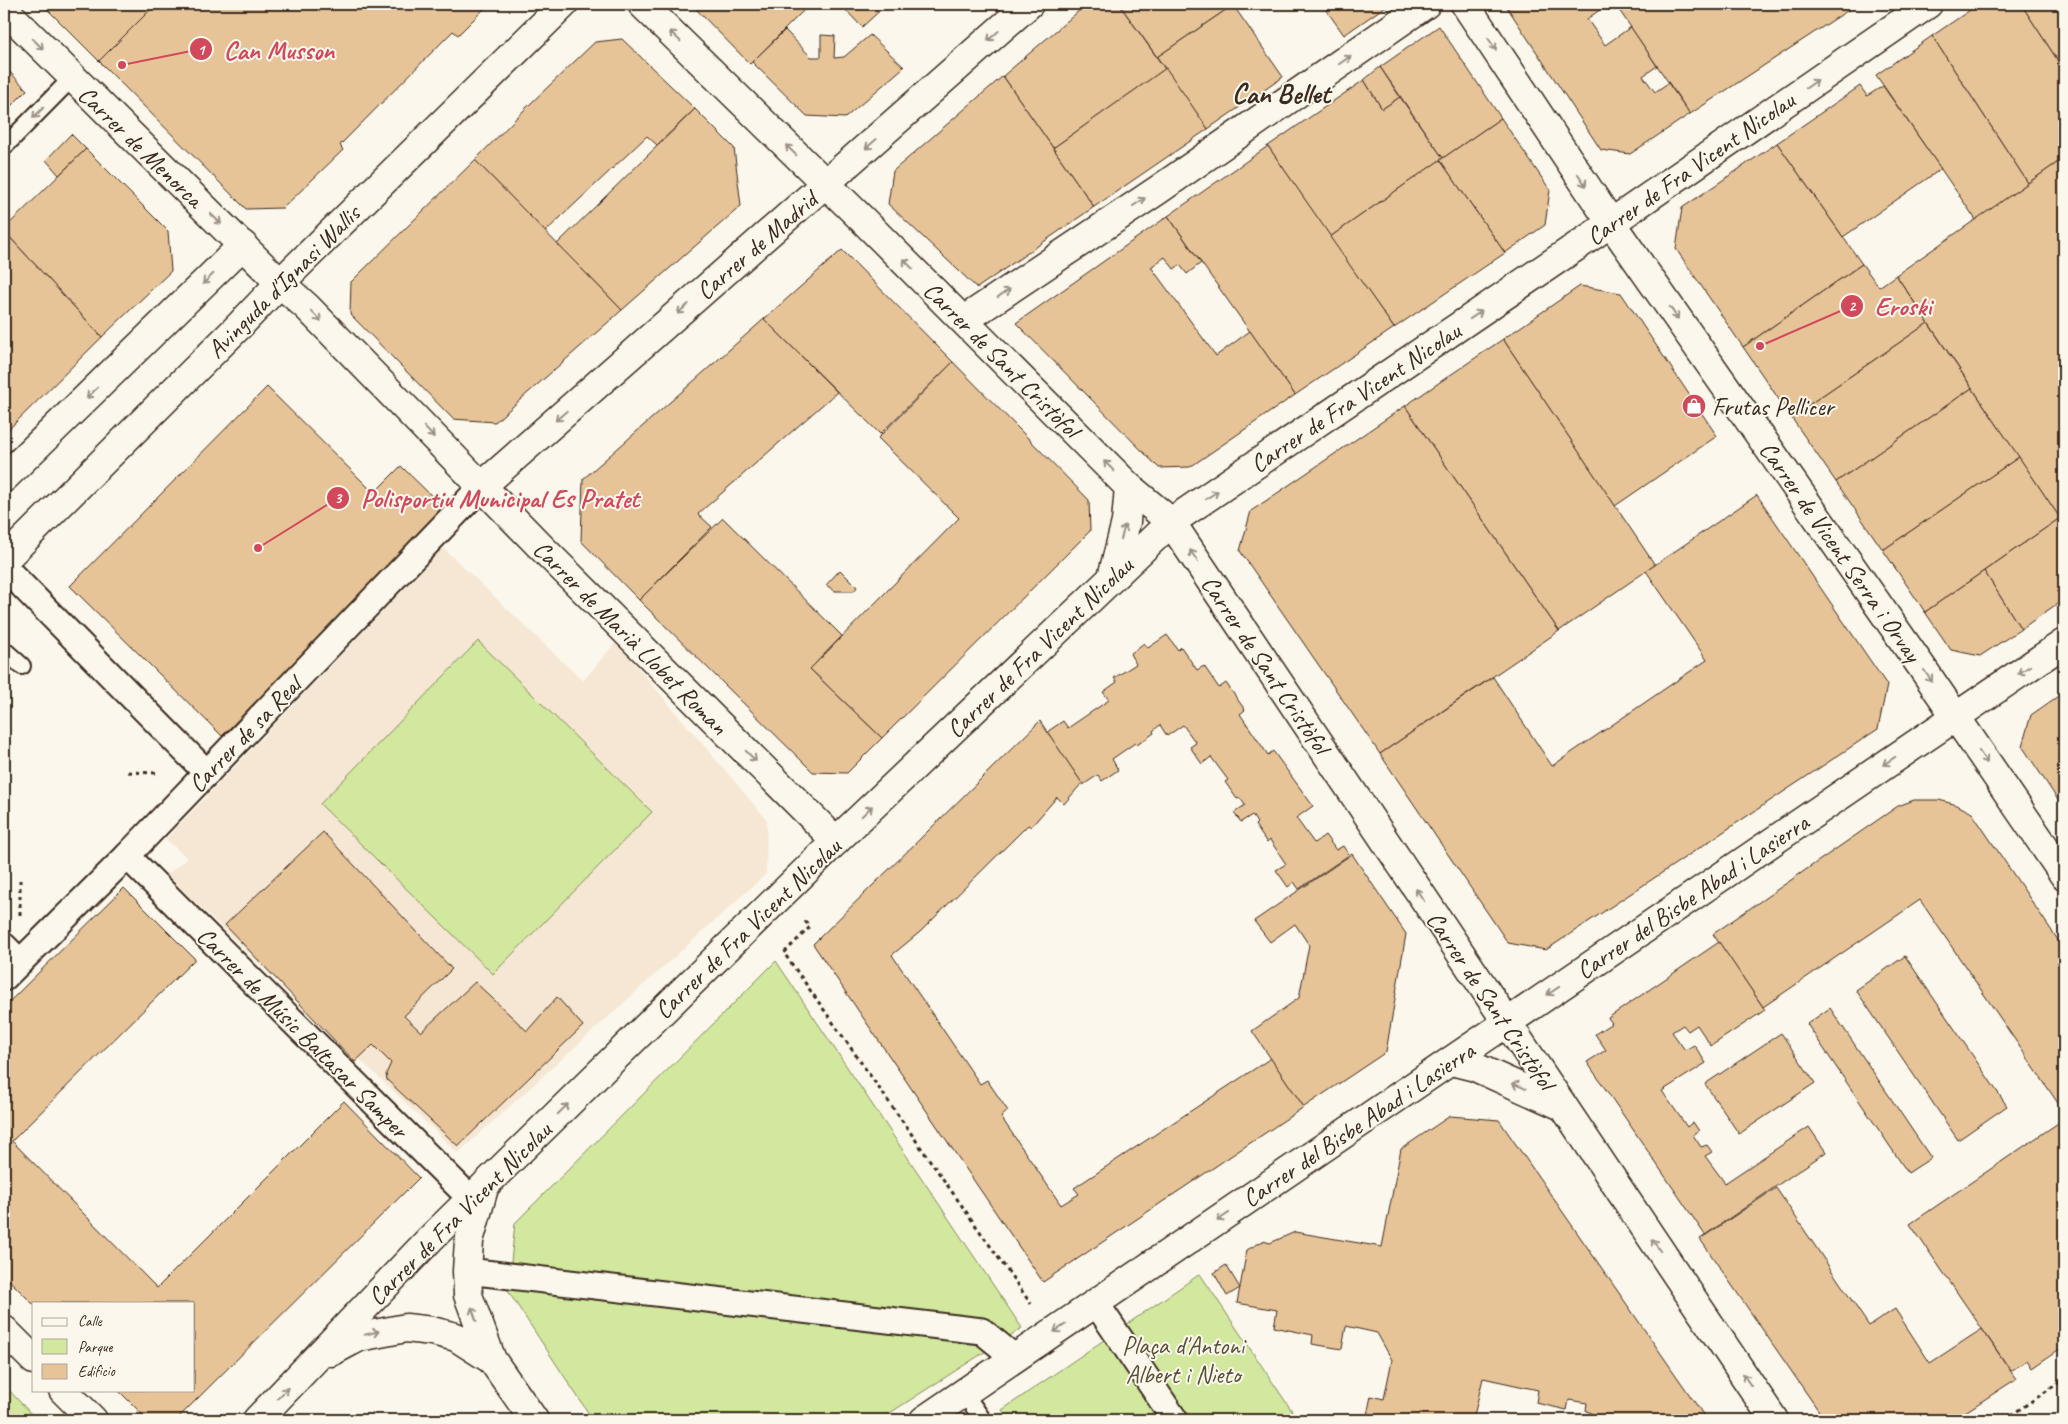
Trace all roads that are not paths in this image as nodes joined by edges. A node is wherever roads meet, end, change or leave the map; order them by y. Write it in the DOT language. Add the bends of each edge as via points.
graph roads {
  1 [pos="564,4"];
  2 [pos="642,4"];
  3 [pos="1029,4"];
  4 [pos="1426,4"];
  5 [pos="1465,4"];
  6 [pos="1928,4"];
  7 [pos="4,9"];
  8 [pos="72,78"];
  9 [pos="4,147"];
  10 [pos="826,184"];
  11 [pos="1611,223"];
  12 [pos="243,246"];
  13 [pos="280,282"];
  14 [pos="964,320"];
  15 [pos="4,478"];
  16 [pos="482,486"];
  17 [pos="1129,487"];
  18 [pos="1171,522"];
  19 [pos="4,560"];
  20 [pos="4,567"];
  21 [pos="1112,577"];
  22 [pos="2064,643"];
  23 [pos="4,650"];
  24 [pos="22,666"];
  25 [pos="1955,717"];
  26 [pos="207,773"];
  27 [pos="836,841"];
  28 [pos="127,856"];
  29 [pos="2064,875"];
  30 [pos="9,962"];
  31 [pos="1506,1022"];
  32 [pos="1451,1061"];
  33 [pos="1563,1107"];
  34 [pos="478,1198"];
  35 [pos="467,1270"];
  36 [pos="1096,1303"];
  37 [pos="4,1330"];
  38 [pos="32,1358"];
  39 [pos="1016,1358"];
  40 [pos="492,1360"];
  41 [pos="313,1362"];
  42 [pos="65,1392"];
  43 [pos="964,1393"];
  44 [pos="93,1420"];
  45 [pos="257,1420"];
  46 [pos="534,1420"];
  47 [pos="924,1420"];
  48 [pos="983,1420"];
  49 [pos="1176,1420"];
  50 [pos="1774,1420"];
  1 -- 13 [label="street, Avinguda d'Ignasi Wallis"];
  10 -- 2 [label="street, Carrer de Sant Cristòfol, one-way"];
  3 -- 10 [label="street, Carrer de Madrid, one-way"];
  14 -- 4 [label="street, one-way"];
  5 -- 11 [label="street, Carrer de Vicent Serra i Orvay, one-way"];
  11 -- 6 [label="street, Carrer de Fra Vicent Nicolau, one-way"];
  7 -- 8 [label="street, Carrer de Menorca, one-way"];
  8 -- 9 [label="lane, one-way"];
  8 -- 12 [label="street, Carrer de Menorca, one-way"];
  14 -- 10 [label="street, Carrer de Sant Cristòfol, one-way"];
  10 -- 16 [label="street, Carrer de Madrid, one-way"];
  18 -- 11 [label="street, Carrer de Fra Vicent Nicolau, one-way"];
  11 -- 25 [label="street, Carrer de Vicent Serra i Orvay, one-way"];
  12 -- 13 [label="street, Carrer de Menorca"];
  12 -- 15 [label="street, one-way"];
  13 -- 16 [label="street, Carrer de Marià Llobet Roman, one-way"];
  13 -- 19 [label="street, Avinguda d'Ignasi Wallis"];
  17 -- 14 [label="street, Carrer de Sant Cristòfol, one-way"];
  16 -- 26 [label="street, Carrer de sa Real"];
  16 -- 27 [label="street, Carrer de Marià Llobet Roman, one-way"];
  17 -- 18 [label="street, Carrer de Sant Cristòfol"];
  21 -- 17 [label="street, one-way" via="1126,522"];
  18 -- 21 [label="street, Carrer de Fra Vicent Nicolau"];
  31 -- 18 [label="street, Carrer de Sant Cristòfol, one-way"];
  20 -- 26 [label="street"];
  27 -- 21 [label="street, Carrer de Fra Vicent Nicolau, one-way"];
  22 -- 25 [label="street, Carrer del Bisbe Abad i Lasierra, one-way"];
  23 -- 24 [label="lane"];
  25 -- 29 [label="street, Carrer de Vicent Serra i Orvay, one-way"];
  25 -- 31 [label="street, Carrer del Bisbe Abad i Lasierra, one-way"];
  26 -- 28 [label="street, Carrer de sa Real"];
  34 -- 27 [label="street, Carrer de Fra Vicent Nicolau, one-way"];
  28 -- 30 [label="street, Carrer de sa Real"];
  28 -- 34 [label="street, Carrer de Músic Baltasar Samper"];
  31 -- 32 [label="street, Carrer del Bisbe Abad i Lasierra"];
  31 -- 33 [label="street, Carrer de Sant Cristòfol"];
  33 -- 32 [label="street, one-way" via="1475,1068"];
  32 -- 36 [label="street, Carrer del Bisbe Abad i Lasierra, one-way"];
  50 -- 33 [label="street, Carrer de Sant Cristòfol, one-way"];
  34 -- 35 [label="street"];
  34 -- 41 [label="street, Carrer de Fra Vicent Nicolau" via="371,1299"];
  35 -- 39 [label="street" via="982,1332"];
  40 -- 35 [label="street, one-way" via="468,1295"];
  36 -- 39 [label="street, Carrer del Bisbe Abad i Lasierra, one-way"];
  36 -- 49 [label="street"];
  37 -- 38 [label="street"];
  39 -- 43 [label="street, Carrer del Bisbe Abad i Lasierra"];
  41 -- 40 [label="street, one-way" via="358,1337 406,1328 432,1330 456,1337"];
  40 -- 46 [label="street"];
  45 -- 41 [label="street, Carrer de Fra Vicent Nicolau, one-way"];
  42 -- 44 [label="street"];
  43 -- 47 [label="street, Carrer del Bisbe Abad i Lasierra"];
  43 -- 48 [label="lane"];
}
